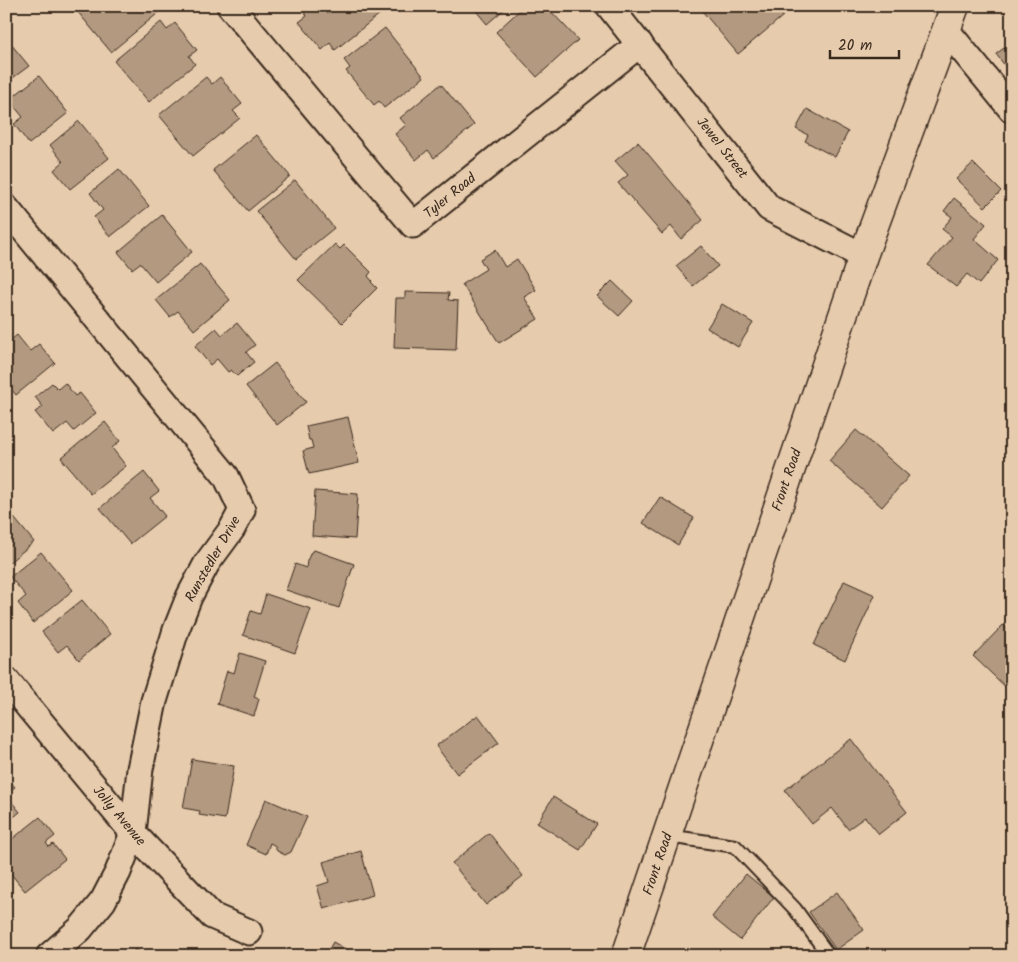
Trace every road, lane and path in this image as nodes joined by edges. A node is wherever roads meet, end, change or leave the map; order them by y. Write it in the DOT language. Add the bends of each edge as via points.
graph roads {
  1 [pos="230,6"];
  2 [pos="609,6"];
  3 [pos="951,19"];
  4 [pos="640,44"];
  5 [pos="1012,110"];
  6 [pos="6,208"];
  7 [pos="863,256"];
  8 [pos="6,680"];
  9 [pos="133,833"];
  10 [pos="668,836"];
  11 [pos="249,932"];
  12 [pos="49,956"];
  13 [pos="626,956"];
  14 [pos="829,956"];
  1 -- 4 [label="street, Tyler Road" via="414,226"];
  2 -- 4 [label="street, Jewel Street"];
  3 -- 5 [label="street"];
  3 -- 7 [label="main road, Front Road"];
  4 -- 7 [label="street, Jewel Street" via="769,208"];
  6 -- 9 [label="street, Runstedler Drive" via="226,476 242,510 232,530 207,563 176,630 154,701 140,769"];
  7 -- 10 [label="main road, Front Road"];
  8 -- 9 [label="street, Jolly Avenue"];
  9 -- 11 [label="street, Jolly Avenue" via="212,916"];
  9 -- 12 [label="street, Runstedler Drive" via="104,901 80,929"];
  10 -- 13 [label="main road, Front Road"];
  10 -- 14 [label="lane" via="735,846 795,909"];
}
